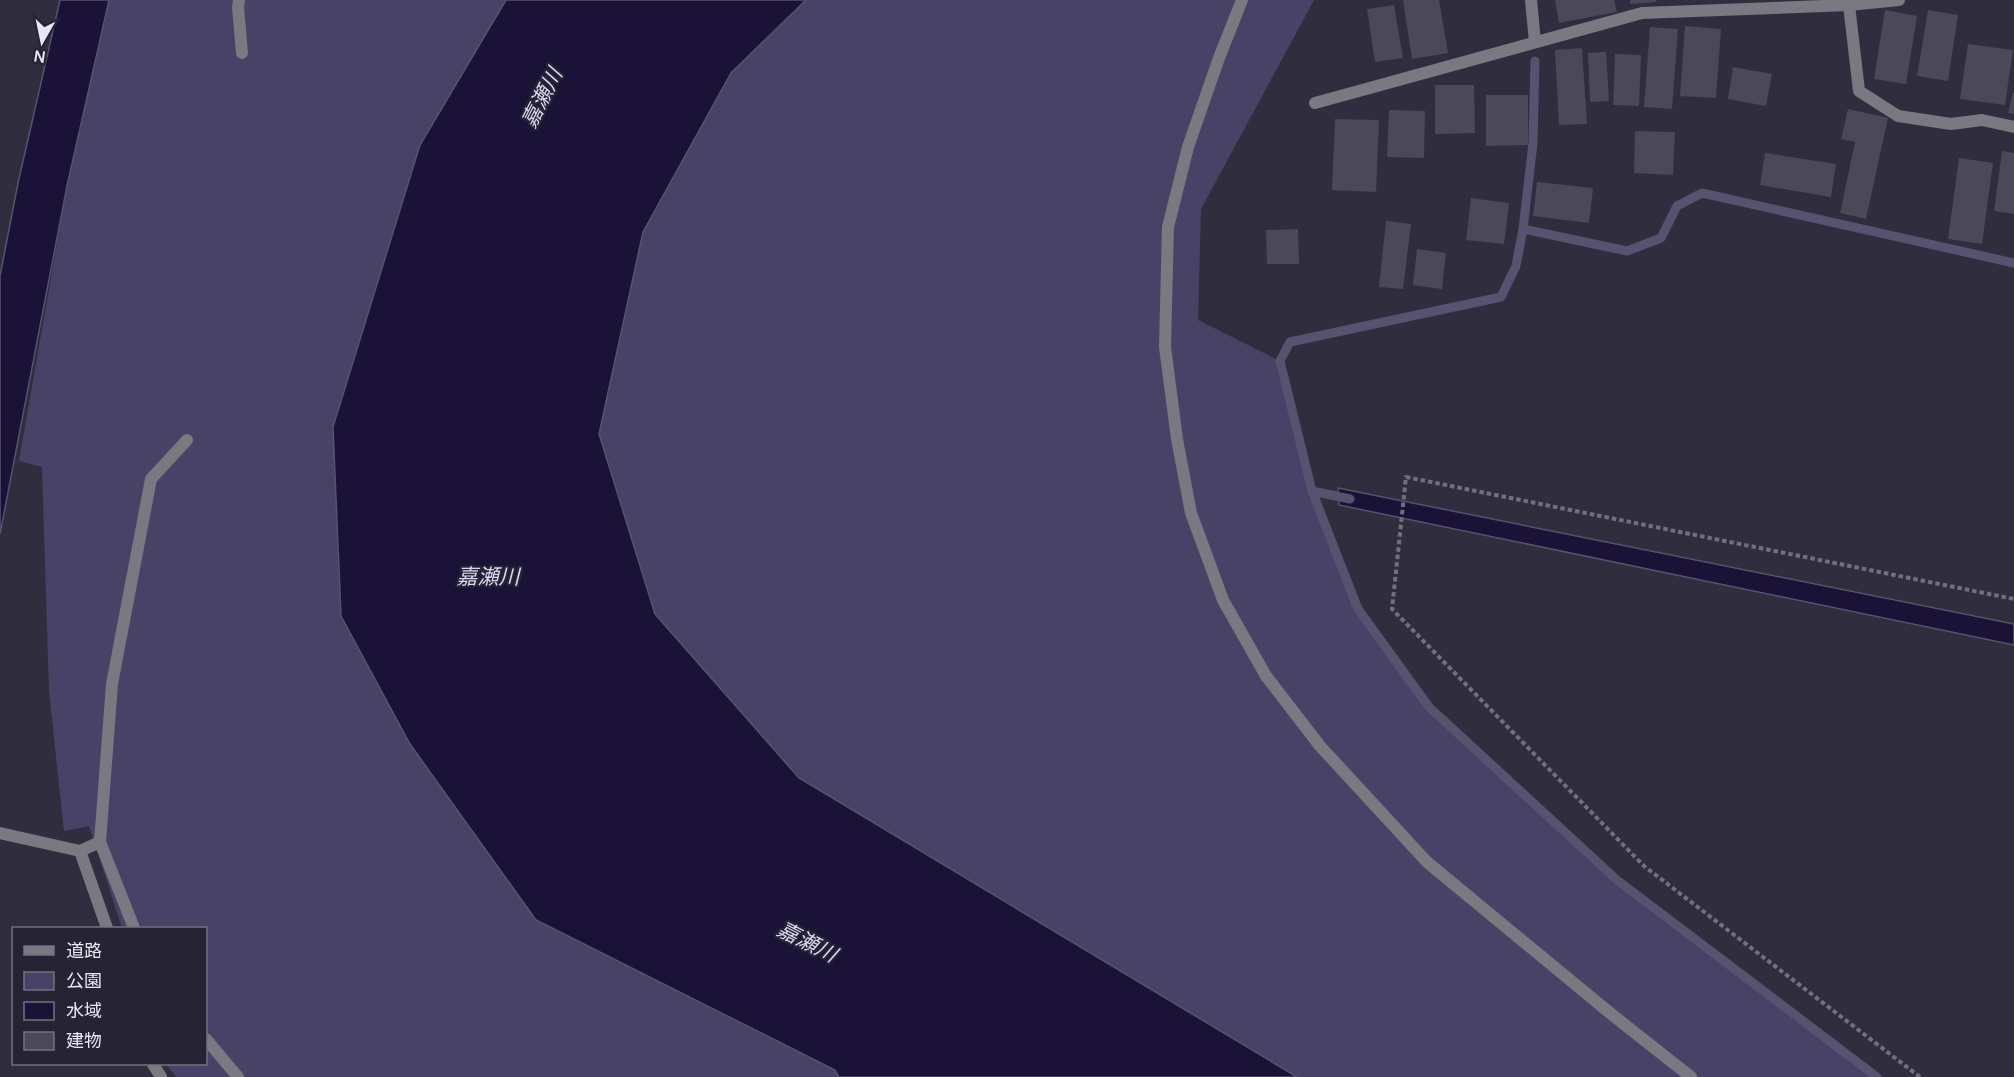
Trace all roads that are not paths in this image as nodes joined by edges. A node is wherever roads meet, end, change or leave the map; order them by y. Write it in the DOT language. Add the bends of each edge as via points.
graph roads {
  1 [pos="239,0"];
  2 [pos="1242,0"];
  3 [pos="1531,0"];
  4 [pos="1899,0"];
  5 [pos="1850,5"];
  6 [pos="1535,42"];
  7 [pos="242,53"];
  8 [pos="1315,103"];
  9 [pos="2014,127"];
  10 [pos="187,440"];
  11 [pos="0,834"];
  12 [pos="100,842"];
  13 [pos="80,851"];
  14 [pos="107,927"];
  15 [pos="134,927"];
  16 [pos="207,1040"];
  17 [pos="238,1077"];
  18 [pos="1691,1077"];
  1 -- 7 [label="street"];
  2 -- 18 [label="street" via="1188,147 1168,227 1165,347 1177,438 1191,513 1223,600 1266,676 1320,746 1427,862"];
  3 -- 6 [label="street"];
  4 -- 5 [label="street"];
  5 -- 6 [label="street" via="1642,13"];
  5 -- 9 [label="street" via="1859,91 1898,116 1951,124 1982,120"];
  6 -- 8 [label="street"];
  10 -- 12 [label="street" via="151,478 112,684"];
  11 -- 13 [label="street"];
  12 -- 13 [label="street"];
  12 -- 15 [label="street"];
  13 -- 14 [label="street"];
  16 -- 17 [label="street"];
}
